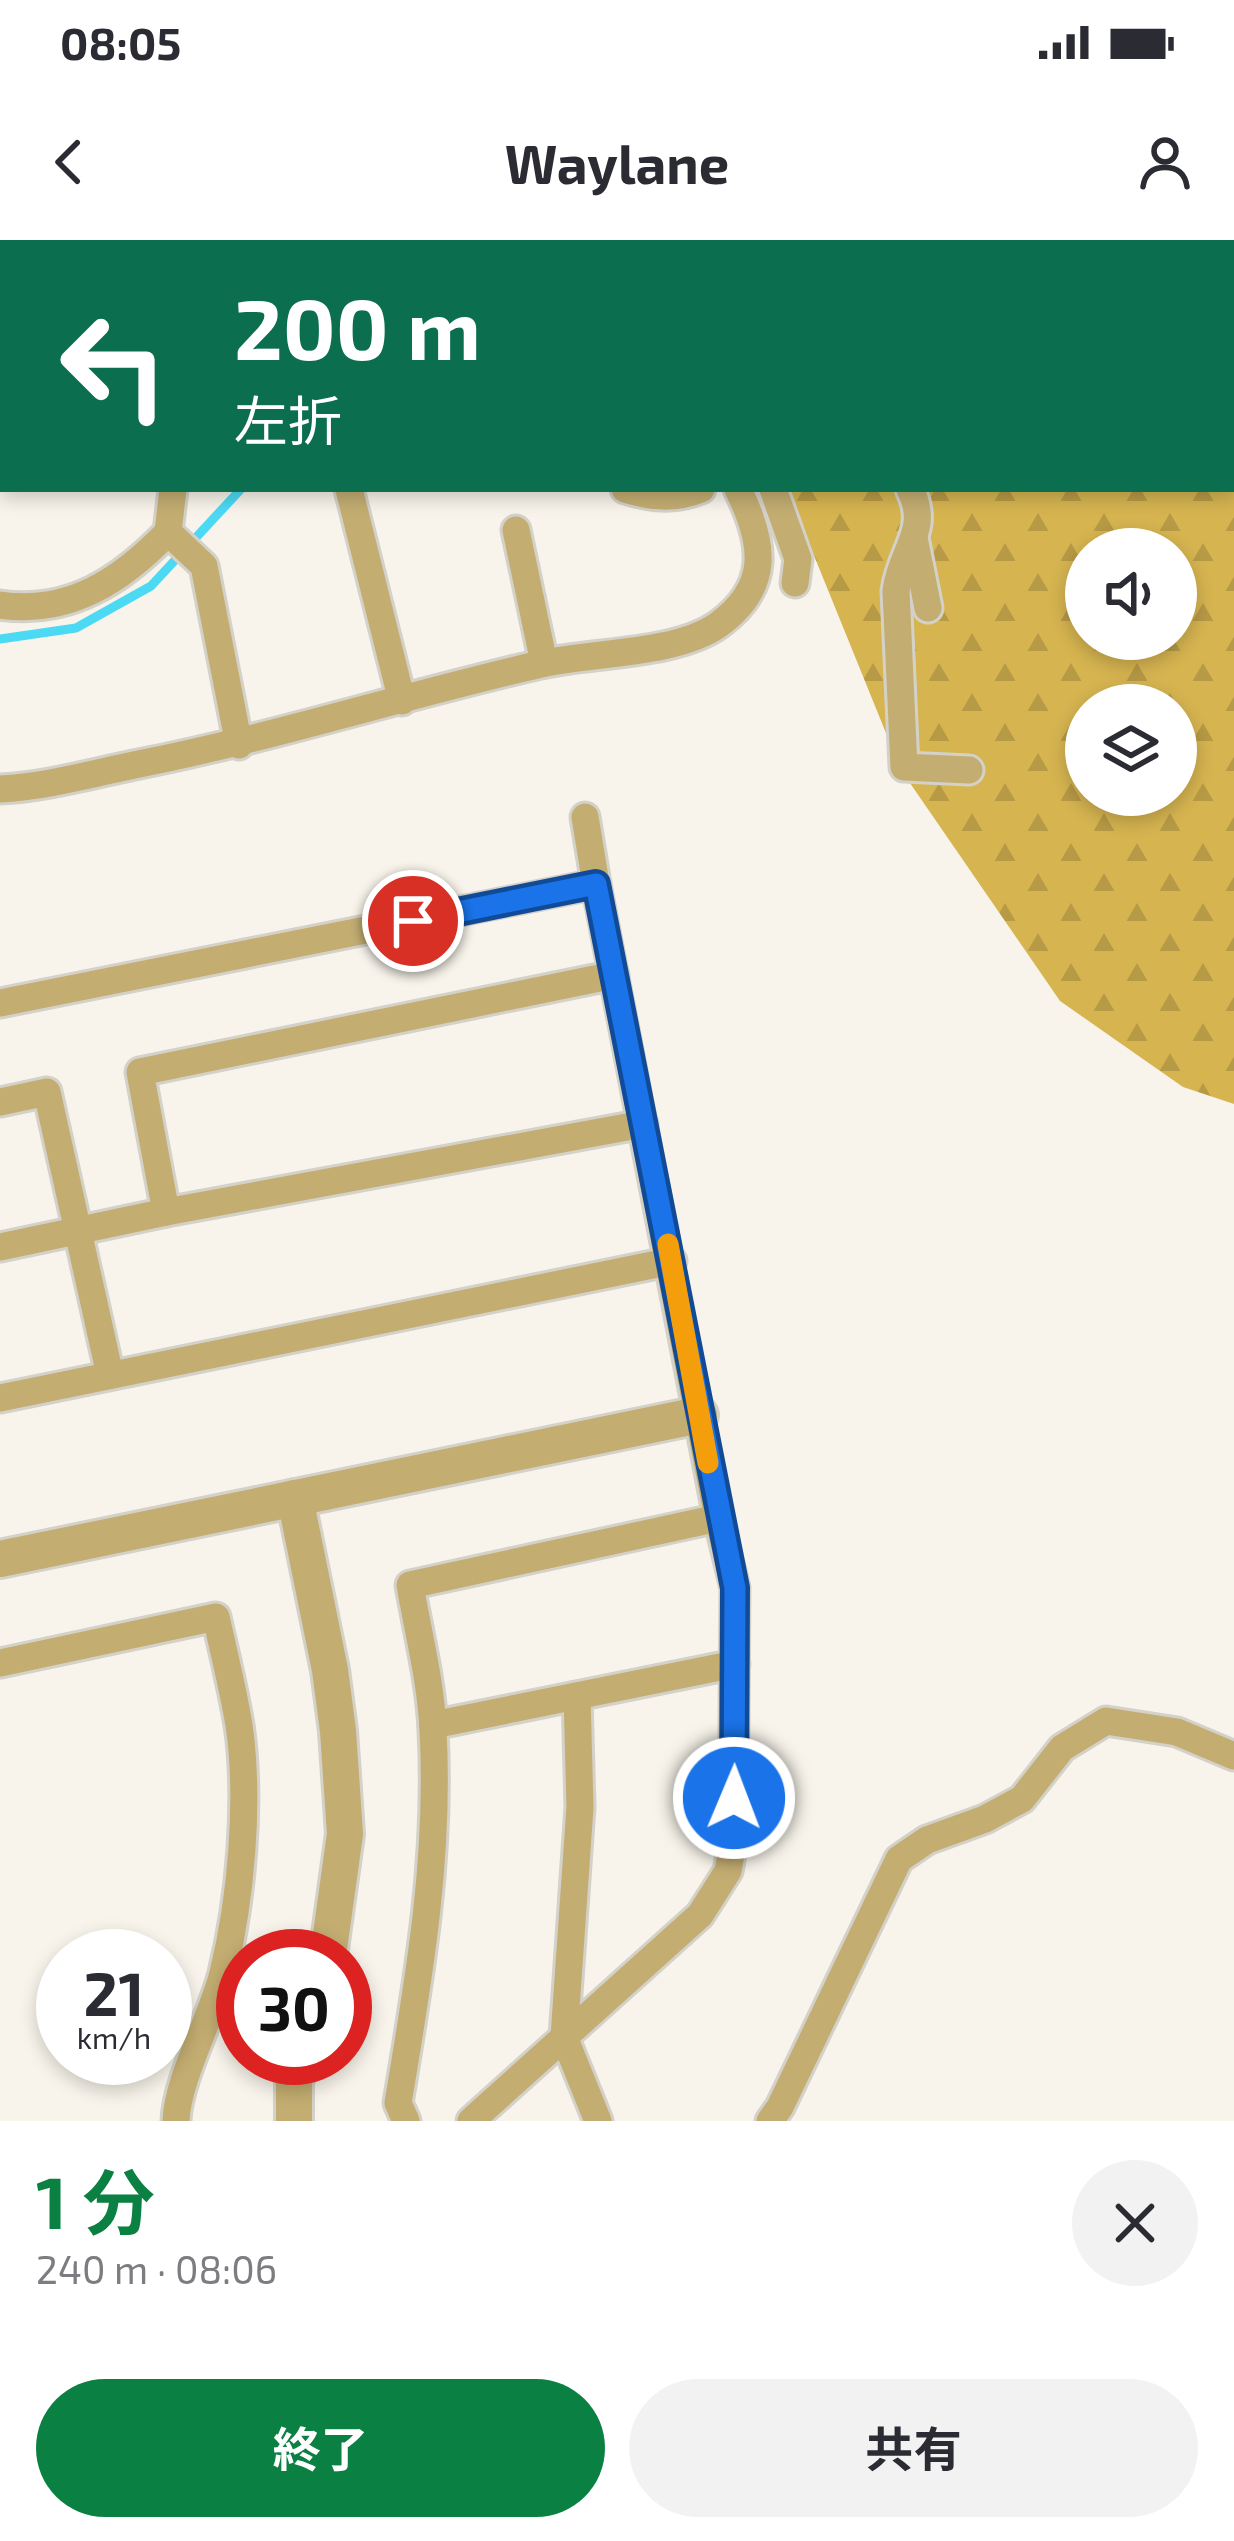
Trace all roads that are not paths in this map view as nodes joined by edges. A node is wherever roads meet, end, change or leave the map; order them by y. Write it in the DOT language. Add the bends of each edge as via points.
graph roads {
  1 [pos="172,492"];
  2 [pos="350,492"];
  3 [pos="635,492"];
  4 [pos="693,492"];
  5 [pos="738,492"];
  6 [pos="774,492"];
  7 [pos="912,492"];
  8 [pos="516,530"];
  9 [pos="170,533"];
  10 [pos="914,538"];
  11 [pos="795,584"];
  12 [pos="0,605"];
  13 [pos="928,608"];
  14 [pos="544,663"];
  15 [pos="403,700"];
  16 [pos="239,745"];
  17 [pos="968,770"];
  18 [pos="0,789"];
  19 [pos="585,817"];
  20 [pos="596,884"];
  21 [pos="614,975"];
  22 [pos="0,1003"];
  23 [pos="0,1102"];
  24 [pos="644,1124"];
  25 [pos="166,1212"];
  26 [pos="78,1231"];
  27 [pos="0,1247"];
  28 [pos="672,1261"];
  29 [pos="110,1375"];
  30 [pos="0,1398"];
  31 [pos="699,1415"];
  32 [pos="295,1498"];
  33 [pos="718,1518"];
  34 [pos="0,1559"];
  35 [pos="0,1663"];
  36 [pos="735,1664"];
  37 [pos="577,1696"];
  38 [pos="434,1725"];
  39 [pos="1234,1756"];
  40 [pos="332,1929"];
  41 [pos="564,2037"];
  42 [pos="294,2085"];
  43 [pos="176,2121"];
  44 [pos="293,2121"];
  45 [pos="406,2121"];
  46 [pos="471,2121"];
  47 [pos="598,2121"];
  48 [pos="770,2121"];
  1 -- 9 [label="street"];
  2 -- 15 [label="street"];
  3 -- 4 [label="street"];
  5 -- 14 [label="street" via="760,548 757,577 716,626 681,641"];
  6 -- 11 [label="street" via="798,559"];
  7 -- 10 [label="street" via="919,506"];
  8 -- 14 [label="street"];
  9 -- 12 [label="street" via="93,592"];
  9 -- 16 [label="street" via="201,563"];
  10 -- 13 [label="street"];
  10 -- 17 [label="street" via="896,591 904,767"];
  14 -- 15 [label="street"];
  15 -- 16 [label="street"];
  16 -- 18 [label="street"];
  19 -- 20 [label="street"];
  20 -- 21 [label="street"];
  20 -- 22 [label="street"];
  21 -- 24 [label="street"];
  21 -- 25 [label="street" via="140,1072"];
  23 -- 26 [label="street" via="47,1092"];
  24 -- 25 [label="street"];
  24 -- 28 [label="street"];
  25 -- 26 [label="street"];
  26 -- 27 [label="street"];
  26 -- 29 [label="street"];
  28 -- 29 [label="street"];
  28 -- 31 [label="street"];
  29 -- 30 [label="street"];
  31 -- 32 [label="street"];
  31 -- 33 [label="street"];
  32 -- 34 [label="street"];
  32 -- 40 [label="street" via="338,1731 344,1834"];
  33 -- 36 [label="street" via="735,1588"];
  33 -- 38 [label="street" via="410,1585"];
  35 -- 43 [label="street" via="216,1617 239,1730 239,1866 225,1965"];
  36 -- 37 [label="street"];
  36 -- 41 [label="street" via="728,1871 700,1916"];
  37 -- 38 [label="street"];
  37 -- 41 [label="street" via="580,1807"];
  38 -- 45 [label="street" via="429,1918 398,2103"];
  39 -- 48 [label="street" via="1177,1732 1106,1721 1062,1748 1022,1799 899,1859"];
  41 -- 46 [label="street"];
  41 -- 47 [label="street"];
  42 -- 44 [label="street"];
}
